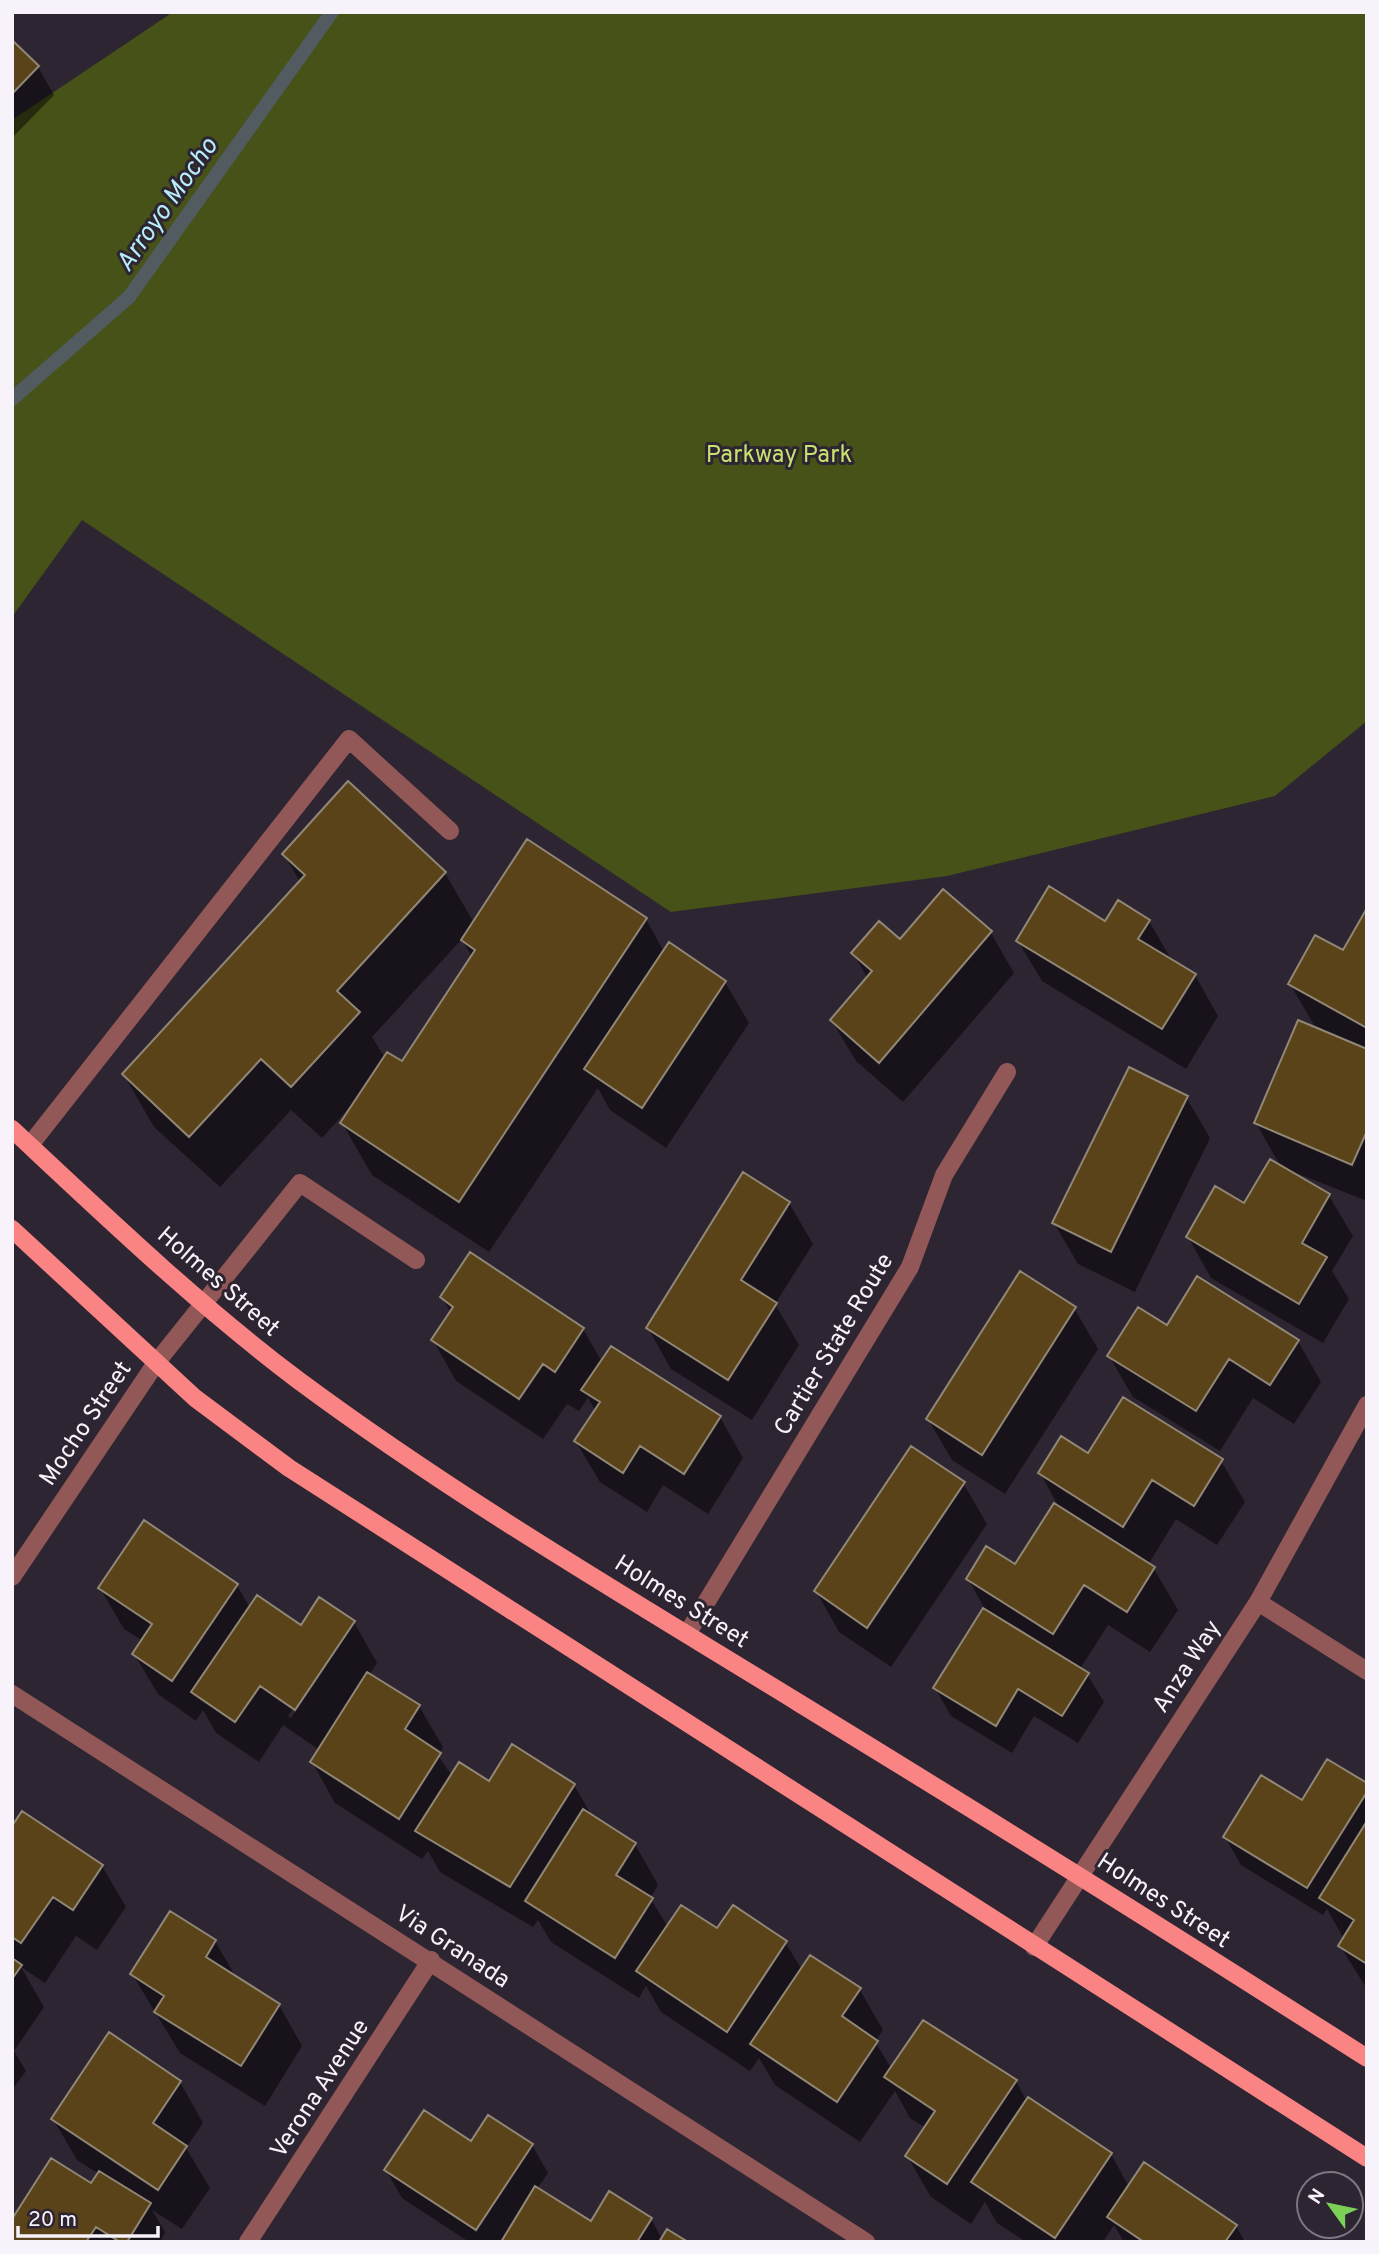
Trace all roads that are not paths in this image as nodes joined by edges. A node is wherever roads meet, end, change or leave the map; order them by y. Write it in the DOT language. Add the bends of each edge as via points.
graph roads {
  1 [pos="450,831"];
  2 [pos="1007,1072"];
  3 [pos="12,1129"];
  4 [pos="30,1145"];
  5 [pos="12,1229"];
  6 [pos="416,1260"];
  7 [pos="203,1301"];
  8 [pos="156,1363"];
  9 [pos="1367,1405"];
  10 [pos="12,1577"];
  11 [pos="1258,1602"];
  12 [pos="687,1634"];
  13 [pos="1367,1671"];
  14 [pos="12,1694"];
  15 [pos="1080,1875"];
  16 [pos="1034,1947"];
  17 [pos="431,1961"];
  18 [pos="1367,2058"];
  19 [pos="1367,2158"];
  20 [pos="248,2242"];
  21 [pos="866,2242"];
  1 -- 4 [label="street" via="349,739"];
  2 -- 12 [label="street, Cartier State Route" via="944,1175 910,1267"];
  3 -- 4 [label="main road, Holmes Street"];
  4 -- 7 [label="main road, Holmes Street"];
  5 -- 8 [label="main road"];
  6 -- 7 [label="street, Mocho Street" via="300,1184"];
  7 -- 8 [label="street, Mocho Street"];
  7 -- 12 [label="main road, Holmes Street" via="356,1422"];
  8 -- 10 [label="street, Mocho Street"];
  8 -- 16 [label="main road" via="289,1468"];
  9 -- 11 [label="street, Anza Way"];
  11 -- 13 [label="street"];
  11 -- 15 [label="street, Anza Way"];
  12 -- 15 [label="main road, Holmes Street"];
  14 -- 17 [label="street, Via Granada"];
  15 -- 16 [label="street, Anza Way"];
  15 -- 18 [label="main road, Holmes Street"];
  16 -- 19 [label="main road"];
  17 -- 20 [label="street, Verona Avenue"];
  17 -- 21 [label="street, Via Granada"];
}
